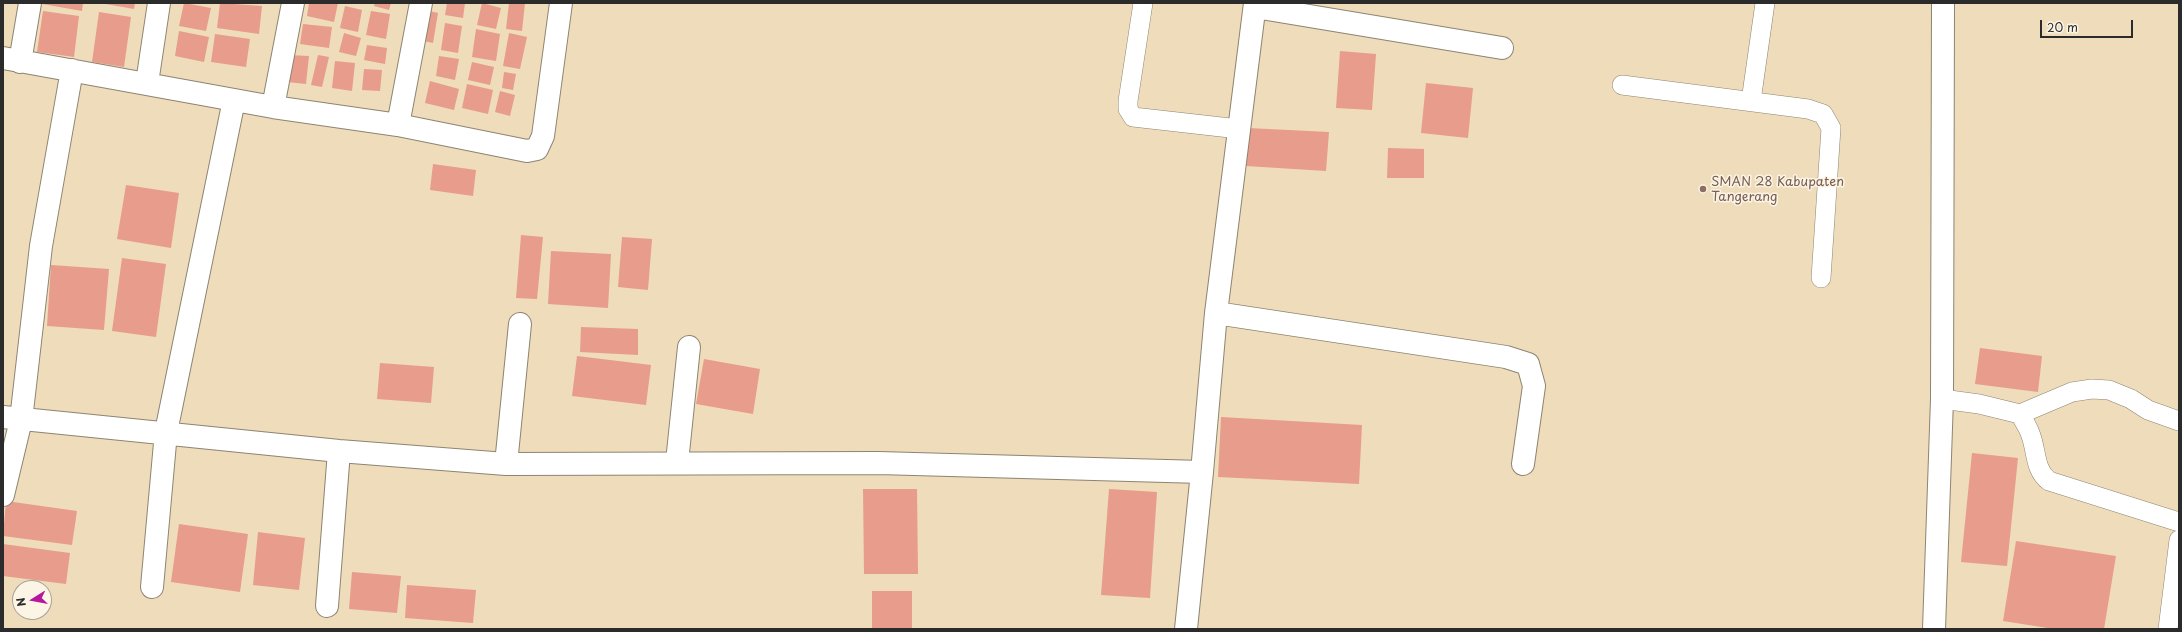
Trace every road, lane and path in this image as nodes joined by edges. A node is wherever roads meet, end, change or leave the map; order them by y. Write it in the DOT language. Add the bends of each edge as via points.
graph roads {
  1 [pos="30,3"];
  2 [pos="159,3"];
  3 [pos="293,3"];
  4 [pos="421,3"];
  5 [pos="561,3"];
  6 [pos="1143,3"];
  7 [pos="1765,3"];
  8 [pos="1943,3"];
  9 [pos="1255,5"];
  10 [pos="1502,48"];
  11 [pos="12,60"];
  12 [pos="72,70"];
  13 [pos="147,83"];
  14 [pos="1622,85"];
  15 [pos="234,100"];
  16 [pos="1751,101"];
  17 [pos="273,107"];
  18 [pos="398,125"];
  19 [pos="1239,129"];
  20 [pos="1821,278"];
  21 [pos="1216,313"];
  22 [pos="520,324"];
  23 [pos="689,347"];
  24 [pos="1942,400"];
  25 [pos="2020,414"];
  26 [pos="12,418"];
  27 [pos="2179,421"];
  28 [pos="166,432"];
  29 [pos="339,451"];
  30 [pos="677,462"];
  31 [pos="506,464"];
  32 [pos="1523,464"];
  33 [pos="1202,472"];
  34 [pos="3,495"];
  35 [pos="2179,522"];
  36 [pos="2179,540"];
  37 [pos="152,587"];
  38 [pos="327,606"];
  39 [pos="1186,629"];
  40 [pos="1934,629"];
  41 [pos="2168,629"];
  1 -- 11 [label="street"];
  2 -- 13 [label="street"];
  3 -- 17 [label="street"];
  4 -- 18 [label="street"];
  5 -- 18 [label="street" via="543,136 538,149 527,151"];
  6 -- 19 [label="lane" via="1128,101 1132,117"];
  7 -- 16 [label="lane"];
  8 -- 24 [label="street"];
  9 -- 10 [label="street"];
  9 -- 19 [label="street"];
  11 -- 12 [label="street"];
  12 -- 13 [label="street"];
  12 -- 26 [label="street"];
  13 -- 15 [label="street"];
  14 -- 16 [label="lane"];
  15 -- 17 [label="street"];
  15 -- 28 [label="street"];
  16 -- 20 [label="lane" via="1808,109 1823,114 1831,128"];
  17 -- 18 [label="street"];
  19 -- 21 [label="street"];
  21 -- 32 [label="street" via="1506,357 1528,364 1534,386"];
  21 -- 33 [label="street"];
  22 -- 31 [label="street"];
  23 -- 30 [label="street"];
  24 -- 25 [label="lane" via="1978,404"];
  24 -- 40 [label="street"];
  25 -- 27 [label="lane" via="2072,392 2092,389 2109,390 2131,399 2148,410"];
  25 -- 35 [label="lane" via="2030,432 2037,465 2042,476 2049,481"];
  26 -- 28 [label="street"];
  26 -- 34 [label="street"];
  28 -- 29 [label="street"];
  28 -- 37 [label="street"];
  29 -- 31 [label="street"];
  29 -- 38 [label="street"];
  30 -- 31 [label="street"];
  30 -- 33 [label="street" via="878,462"];
  33 -- 39 [label="street"];
  36 -- 41 [label="lane"];
}
